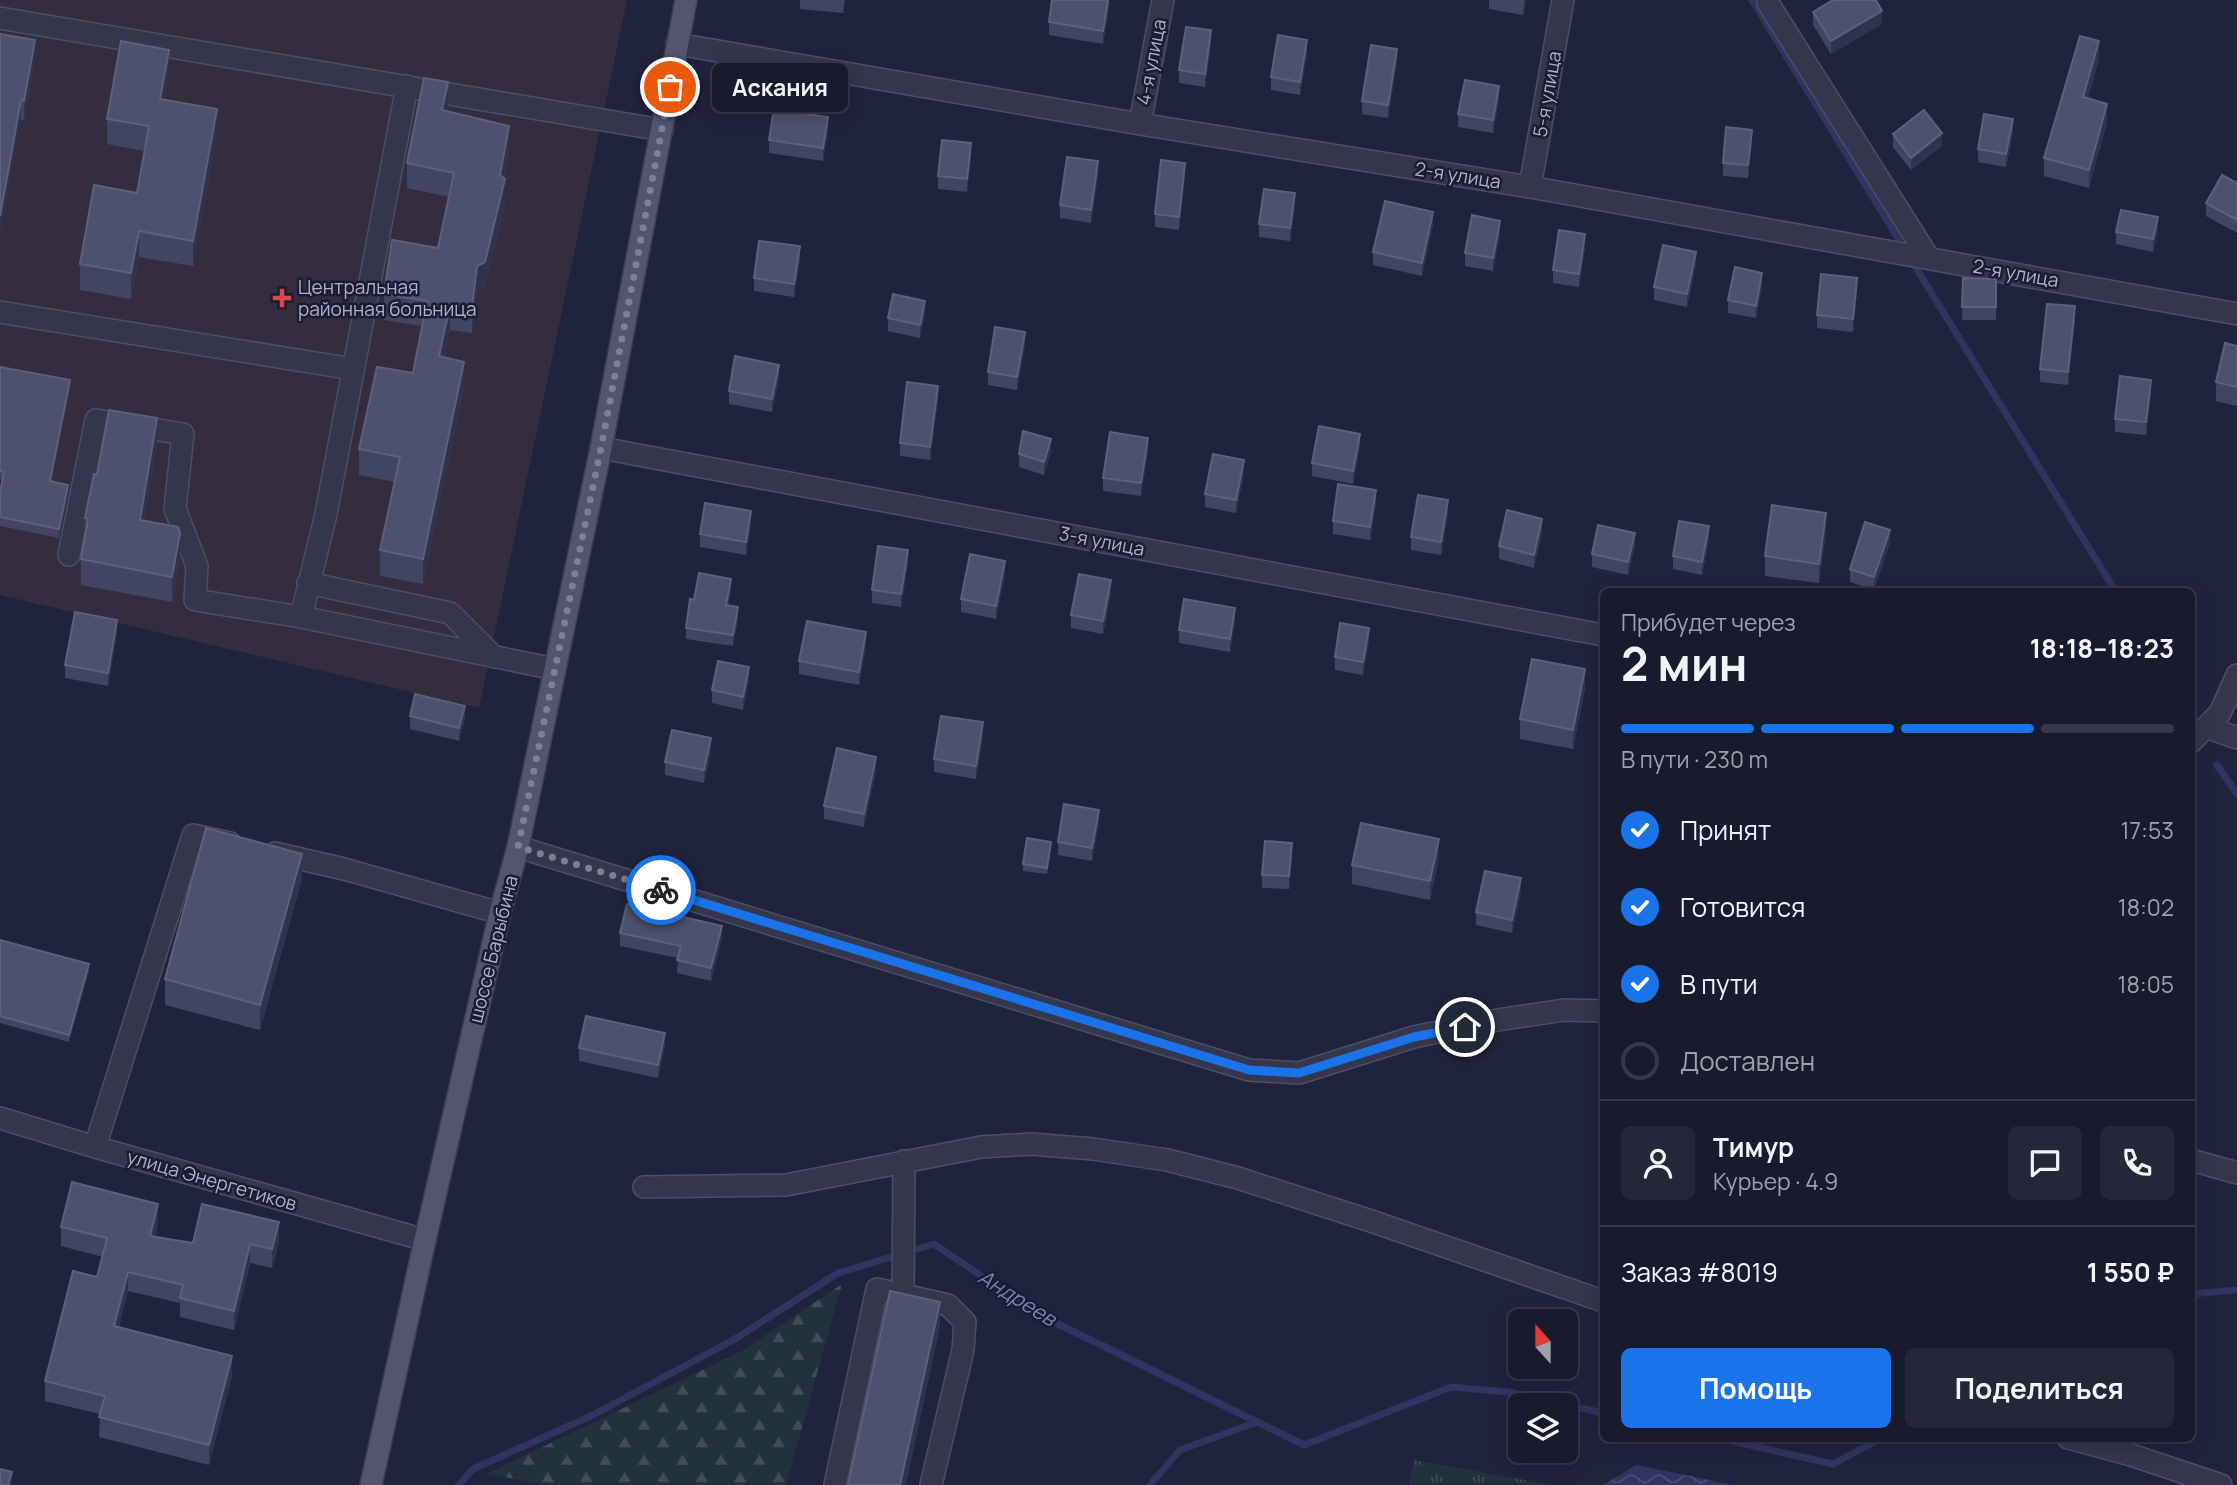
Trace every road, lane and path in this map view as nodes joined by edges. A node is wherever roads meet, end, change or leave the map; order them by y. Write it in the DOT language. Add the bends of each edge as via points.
graph roads {
  1 [pos="686,0"];
  2 [pos="1163,0"];
  3 [pos="1563,0"];
  4 [pos="1768,3"];
  5 [pos="0,18"];
  6 [pos="677,44"];
  7 [pos="407,86"];
  8 [pos="1140,124"];
  9 [pos="662,130"];
  10 [pos="1530,187"];
  11 [pos="1928,257"];
  12 [pos="0,312"];
  13 [pos="2237,314"];
  14 [pos="353,369"];
  15 [pos="601,448"];
  16 [pos="69,555"];
  17 [pos="308,583"];
  18 [pos="301,617"];
  19 [pos="1600,634"];
  20 [pos="494,657"];
  21 [pos="555,669"];
  22 [pos="2237,675"];
  23 [pos="2206,727"];
  24 [pos="2195,738"];
  25 [pos="2237,738"];
  26 [pos="518,847"];
  27 [pos="500,913"];
  28 [pos="1600,1011"];
  29 [pos="0,1118"];
  30 [pos="95,1147"];
  31 [pos="904,1161"];
  32 [pos="2195,1161"];
  33 [pos="2237,1173"];
  34 [pos="645,1187"];
  35 [pos="425,1240"];
  36 [pos="903,1295"];
  37 [pos="1600,1300"];
  38 [pos="2083,1442"];
  39 [pos="371,1485"];
  40 [pos="835,1485"];
  41 [pos="931,1485"];
  42 [pos="2221,1485"];
  1 -- 6 [label="main road, шоссе Барыбина"];
  2 -- 8 [label="street, 4-я улица"];
  3 -- 10 [label="street, 5-я улица"];
  4 -- 11 [label="street"];
  5 -- 7 [label="street"];
  6 -- 8 [label="street, 2-я улица"];
  6 -- 9 [label="main road, шоссе Барыбина"];
  7 -- 9 [label="street"];
  7 -- 14 [label="street"];
  8 -- 10 [label="street, 2-я улица"];
  9 -- 15 [label="main road, шоссе Барыбина"];
  10 -- 11 [label="street, 2-я улица"];
  11 -- 13 [label="street, 2-я улица"];
  12 -- 14 [label="street"];
  14 -- 17 [label="street"];
  15 -- 19 [label="street, 3-я улица"];
  15 -- 21 [label="main road, шоссе Барыбина"];
  16 -- 18 [label="street" via="96,420 183,434 175,509 197,566 195,600"];
  17 -- 18 [label="street"];
  17 -- 20 [label="street" via="450,613"];
  18 -- 20 [label="street"];
  20 -- 21 [label="street"];
  21 -- 26 [label="main road, шоссе Барыбина"];
  22 -- 23 [label="street" via="2220,713"];
  23 -- 24 [label="street"];
  23 -- 25 [label="street"];
  26 -- 27 [label="main road, шоссе Барыбина"];
  26 -- 28 [label="street" via="1249,1070 1299,1073 1414,1037 1491,1021 1564,1010"];
  27 -- 30 [label="street" via="344,869 193,835"];
  27 -- 35 [label="main road, шоссе Барыбина"];
  29 -- 30 [label="street, улица Энергетиков"];
  30 -- 35 [label="street, улица Энергетиков"];
  31 -- 34 [label="street" via="786,1185"];
  31 -- 36 [label="street"];
  31 -- 37 [label="street" via="981,1147 1031,1144 1167,1160 1304,1199"];
  32 -- 33 [label="street"];
  35 -- 39 [label="main road, шоссе Барыбина"];
  36 -- 40 [label="street" via="877,1289"];
  36 -- 41 [label="street" via="948,1305 965,1322"];
  38 -- 42 [label="street"];
}
